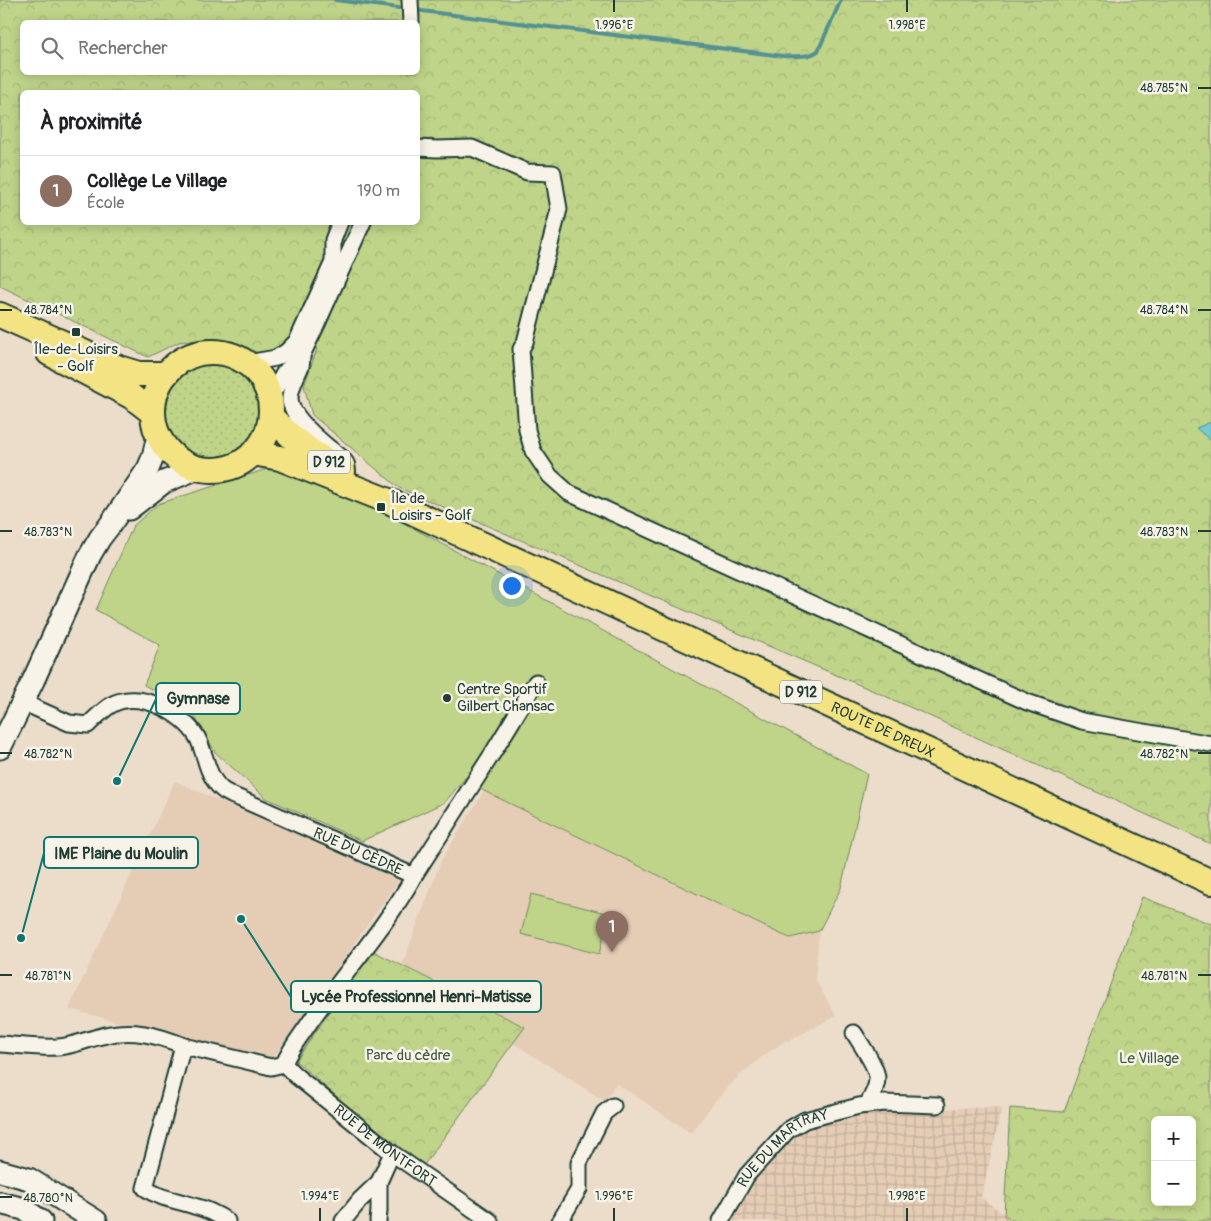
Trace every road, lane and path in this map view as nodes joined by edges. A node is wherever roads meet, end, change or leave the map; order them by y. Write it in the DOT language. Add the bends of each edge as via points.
graph roads {
  1 [pos="410,0"];
  2 [pos="410,20"];
  3 [pos="420,148"];
  4 [pos="339,225"];
  5 [pos="362,225"];
  6 [pos="0,315"];
  7 [pos="0,330"];
  8 [pos="302,353"];
  9 [pos="247,363"];
  10 [pos="166,374"];
  11 [pos="270,407"];
  12 [pos="153,413"];
  13 [pos="158,436"];
  14 [pos="253,453"];
  15 [pos="198,468"];
  16 [pos="349,475"];
  17 [pos="391,502"];
  18 [pos="110,525"];
  19 [pos="536,682"];
  20 [pos="22,702"];
  21 [pos="1211,744"];
  22 [pos="0,748"];
  23 [pos="414,876"];
  24 [pos="1211,882"];
  25 [pos="854,1033"];
  26 [pos="0,1044"];
  27 [pos="184,1046"];
  28 [pos="284,1064"];
  29 [pos="867,1105"];
  30 [pos="937,1105"];
  31 [pos="614,1106"];
  32 [pos="392,1153"];
  33 [pos="0,1171"];
  34 [pos="378,1182"];
  35 [pos="0,1203"];
  36 [pos="41,1221"];
  37 [pos="96,1221"];
  38 [pos="227,1221"];
  39 [pos="344,1221"];
  40 [pos="378,1221"];
  41 [pos="490,1221"];
  42 [pos="560,1221"];
  43 [pos="721,1221"];
  1 -- 2 [label="street"];
  3 -- 21 [label="street" via="472,148 527,172 553,173 559,209 526,342 521,350 527,430 533,451 550,476 570,493 1028,702 1082,721"];
  4 -- 9 [label="street" via="333,240 333,262 297,341 276,358"];
  5 -- 8 [label="street"];
  6 -- 10 [label="main road" via="119,368 139,374"];
  7 -- 12 [label="main road" via="131,396"];
  8 -- 11 [label="street" via="284,373"];
  8 -- 16 [label="street" via="302,364 290,401 305,424 346,461"];
  9 -- 10 [label="main road" via="225,353 208,352 192,355"];
  9 -- 11 [label="main road" via="265,384"];
  10 -- 12 [label="main road" via="158,386"];
  11 -- 14 [label="main road" via="267,431"];
  11 -- 16 [label="main road, ROUTE DE DREUX / D 912" via="293,438"];
  12 -- 13 [label="main road"];
  13 -- 15 [label="main road" via="170,452"];
  13 -- 18 [label="main road" via="148,469"];
  14 -- 15 [label="main road" via="235,465 217,470"];
  14 -- 17 [label="main road, ROUTE DE DREUX / D 912" via="280,458"];
  15 -- 18 [label="main road" via="164,482"];
  16 -- 17 [label="main road, ROUTE DE DREUX / D 912"];
  17 -- 24 [label="main road, ROUTE DE DREUX / D 912"];
  18 -- 20 [label="main road" via="90,555"];
  19 -- 23 [label="street"];
  20 -- 22 [label="main road"];
  20 -- 23 [label="street, RUE DU CÈDRE" via="69,723 88,724 111,705 144,700 185,722 202,744 212,777 223,790"];
  23 -- 28 [label="street, RUE DU CÈDRE" via="287,1054"];
  25 -- 29 [label="street" via="878,1079"];
  26 -- 27 [label="street" via="59,1047 124,1032 165,1038"];
  27 -- 28 [label="street" via="271,1066"];
  27 -- 38 [label="street" via="145,1188 153,1194 194,1206"];
  28 -- 32 [label="street, RUE DE MONTFORT"];
  29 -- 30 [label="street, RUE DU MARTRAY"];
  29 -- 43 [label="street, RUE DU MARTRAY" via="805,1120 788,1130 747,1175"];
  31 -- 42 [label="street" via="604,1113 579,1163 579,1189"];
  32 -- 34 [label="street"];
  32 -- 41 [label="street, RUE DE MONTFORT"];
  33 -- 37 [label="main road" via="30,1179"];
  34 -- 39 [label="street"];
  34 -- 40 [label="street"];
  35 -- 36 [label="main road" via="24,1210"];
}
